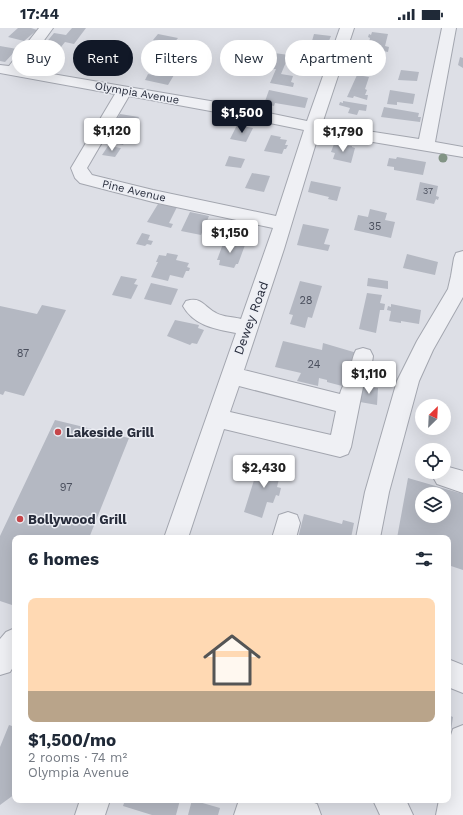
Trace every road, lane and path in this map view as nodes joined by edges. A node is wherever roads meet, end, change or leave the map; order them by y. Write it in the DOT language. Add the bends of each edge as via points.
graph roads {
  1 [pos="46,28"];
  2 [pos="347,28"];
  3 [pos="449,28"];
  4 [pos="7,70"];
  5 [pos="124,91"];
  6 [pos="313,127"];
  7 [pos="426,146"];
  8 [pos="463,152"];
  9 [pos="284,224"];
  10 [pos="463,258"];
  11 [pos="193,306"];
  12 [pos="248,328"];
  13 [pos="363,356"];
  14 [pos="231,375"];
  15 [pos="348,405"];
  16 [pos="216,418"];
  17 [pos="183,535"];
  18 [pos="369,535"];
  19 [pos="12,645"];
  20 [pos="0,662"];
  21 [pos="451,674"];
  22 [pos="463,678"];
  23 [pos="463,739"];
  24 [pos="94,803"];
  25 [pos="312,803"];
  26 [pos="390,803"];
  27 [pos="247,809"];
  28 [pos="90,815"];
  29 [pos="306,815"];
  30 [pos="310,815"];
  31 [pos="398,815"];
  32 [pos="451,815"];
  1 -- 4 [label="street"];
  2 -- 6 [label="street, Dewey Road"];
  3 -- 7 [label="street"];
  4 -- 5 [label="street, Olympia Avenue"];
  5 -- 6 [label="street, Olympia Avenue"];
  5 -- 9 [label="street, Pine Avenue" via="79,168 86,179"];
  6 -- 7 [label="street, Olympia Avenue"];
  6 -- 9 [label="street, Dewey Road"];
  7 -- 8 [label="street, Olympia Avenue"];
  9 -- 12 [label="street, Dewey Road"];
  10 -- 18 [label="street" via="457,290 424,347 408,381 377,492"];
  11 -- 12 [label="street" via="211,320"];
  12 -- 14 [label="street, Dewey Road"];
  13 -- 15 [label="street" via="359,376 353,386"];
  14 -- 15 [label="street"];
  14 -- 16 [label="street, Dewey Road"];
  15 -- 16 [label="street" via="340,447"];
  16 -- 17 [label="street, Dewey Road"];
  19 -- 20 [label="street"];
  21 -- 22 [label="street"];
  23 -- 32 [label="street"];
  24 -- 28 [label="street"];
  25 -- 30 [label="street"];
  26 -- 31 [label="street"];
  27 -- 29 [label="street" via="281,807"];
}
